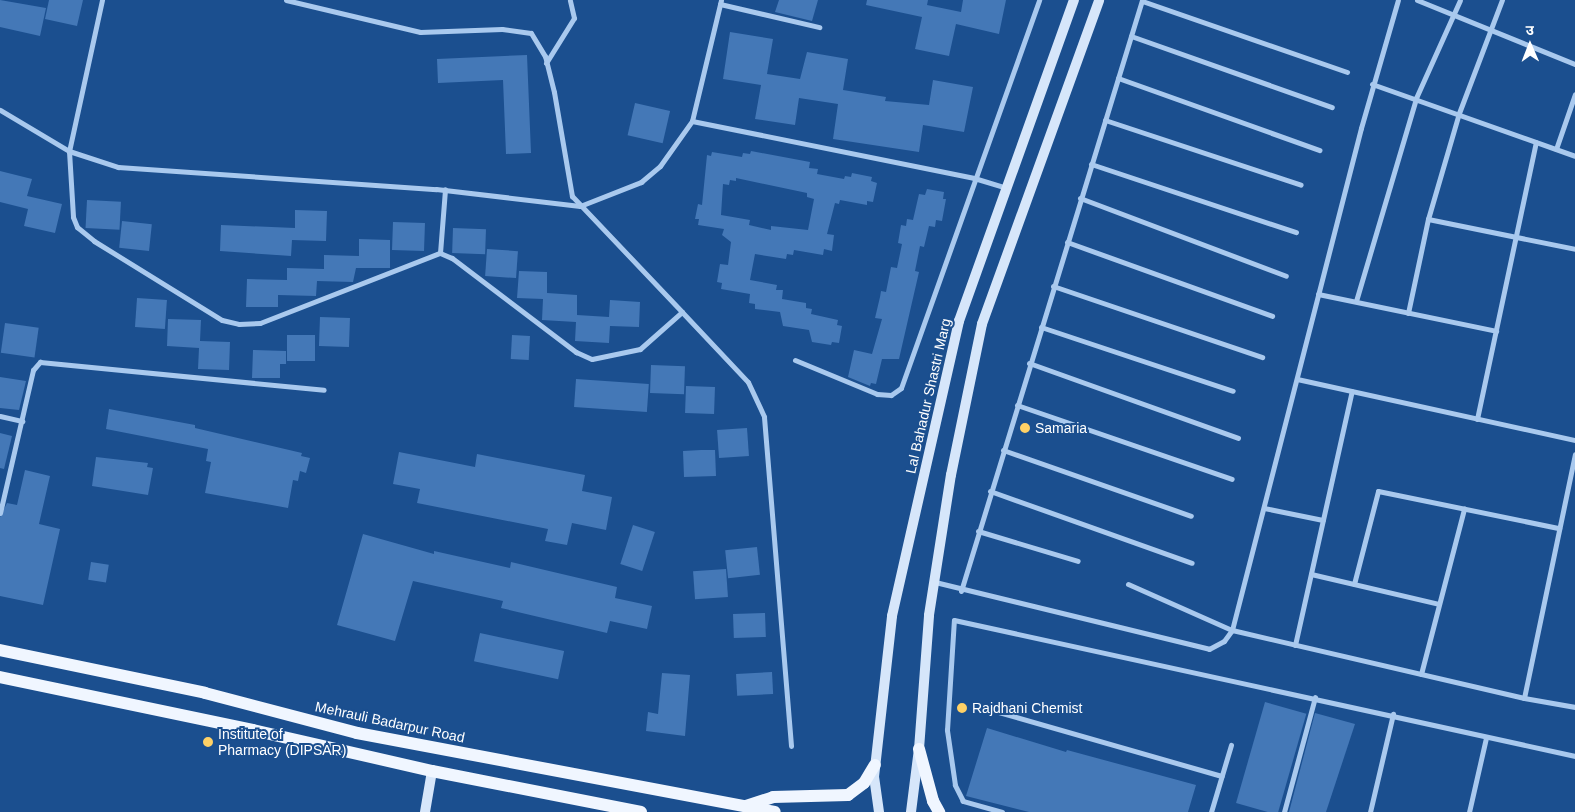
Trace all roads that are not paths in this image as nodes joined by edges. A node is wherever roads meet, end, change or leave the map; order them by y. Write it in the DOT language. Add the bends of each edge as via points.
graph roads {
  1 [pos="102,0"];
  2 [pos="286,0"];
  3 [pos="570,0"];
  4 [pos="1039,0"];
  5 [pos="1074,0"];
  6 [pos="1099,0"];
  7 [pos="1398,0"];
  8 [pos="1417,0"];
  9 [pos="1460,0"];
  10 [pos="1502,0"];
  11 [pos="1142,1"];
  12 [pos="721,2"];
  13 [pos="1454,16"];
  14 [pos="819,26"];
  15 [pos="1490,30"];
  16 [pos="1131,36"];
  17 [pos="546,62"];
  18 [pos="1575,64"];
  19 [pos="1347,72"];
  20 [pos="1118,78"];
  21 [pos="1372,84"];
  22 [pos="1575,94"];
  23 [pos="1416,98"];
  24 [pos="1332,108"];
  25 [pos="0,110"];
  26 [pos="1459,113"];
  27 [pos="1105,120"];
  28 [pos="692,121"];
  29 [pos="1536,142"];
  30 [pos="1319,150"];
  31 [pos="1556,150"];
  32 [pos="69,152"];
  33 [pos="1575,156"];
  34 [pos="1091,164"];
  35 [pos="974,178"];
  36 [pos="1301,185"];
  37 [pos="1007,188"];
  38 [pos="445,189"];
  39 [pos="1080,198"];
  40 [pos="580,206"];
  41 [pos="1428,219"];
  42 [pos="1296,232"];
  43 [pos="1516,237"];
  44 [pos="1067,242"];
  45 [pos="1575,249"];
  46 [pos="440,253"];
  47 [pos="1286,276"];
  48 [pos="1054,286"];
  49 [pos="1318,294"];
  50 [pos="1356,301"];
  51 [pos="682,312"];
  52 [pos="1408,313"];
  53 [pos="1272,316"];
  54 [pos="1041,327"];
  55 [pos="1496,331"];
  56 [pos="1262,357"];
  57 [pos="795,360"];
  58 [pos="1028,363"];
  59 [pos="1298,379"];
  60 [pos="324,390"];
  61 [pos="1233,391"];
  62 [pos="1352,391"];
  63 [pos="1016,405"];
  64 [pos="0,416"];
  65 [pos="1478,419"];
  66 [pos="22,421"];
  67 [pos="1238,438"];
  68 [pos="1575,440"];
  69 [pos="1003,450"];
  70 [pos="1575,454"];
  71 [pos="1232,479"];
  72 [pos="990,491"];
  73 [pos="1264,508"];
  74 [pos="1464,509"];
  75 [pos="0,513"];
  76 [pos="1191,516"];
  77 [pos="1323,520"];
  78 [pos="1559,528"];
  79 [pos="978,531"];
  80 [pos="1078,561"];
  81 [pos="1192,563"];
  82 [pos="1311,574"];
  83 [pos="935,582"];
  84 [pos="1128,584"];
  85 [pos="1354,584"];
  86 [pos="961,591"];
  87 [pos="1439,604"];
  88 [pos="1232,630"];
  89 [pos="1295,645"];
  90 [pos="0,650"];
  91 [pos="1421,674"];
  92 [pos="0,677"];
  93 [pos="1315,696"];
  94 [pos="1524,698"];
  95 [pos="1575,707"];
  96 [pos="988,709"];
  97 [pos="1394,714"];
  98 [pos="1486,738"];
  99 [pos="1231,745"];
  100 [pos="791,746"];
  101 [pos="919,749"];
  102 [pos="1575,756"];
  103 [pos="875,765"];
  104 [pos="432,771"];
  105 [pos="1222,776"];
  106 [pos="746,806"];
  107 [pos="425,812"];
  108 [pos="641,812"];
  109 [pos="775,812"];
  110 [pos="880,812"];
  111 [pos="911,812"];
  112 [pos="940,812"];
  113 [pos="1002,812"];
  114 [pos="1211,812"];
  115 [pos="1284,812"];
  116 [pos="1370,812"];
  117 [pos="1469,812"];
  1 -- 32 [label="street"];
  2 -- 17 [label="street" via="420,32 522,30 536,40"];
  3 -- 17 [label="street" via="574,18"];
  4 -- 35 [label="street"];
  5 -- 37 [label="main road, Lal Bahadur Shastri Marg"];
  6 -- 83 [label="main road" via="982,324"];
  7 -- 21 [label="street"];
  8 -- 13 [label="street"];
  9 -- 13 [label="street"];
  10 -- 15 [label="street"];
  11 -- 16 [label="street"];
  11 -- 19 [label="street"];
  12 -- 14 [label="street"];
  12 -- 28 [label="street"];
  13 -- 15 [label="street"];
  13 -- 23 [label="street"];
  15 -- 18 [label="street"];
  15 -- 26 [label="street"];
  16 -- 20 [label="street"];
  16 -- 24 [label="street"];
  17 -- 40 [label="street" via="572,196"];
  20 -- 27 [label="street"];
  20 -- 30 [label="street"];
  21 -- 23 [label="street"];
  21 -- 49 [label="street"];
  22 -- 31 [label="street"];
  23 -- 26 [label="street"];
  23 -- 50 [label="street"];
  25 -- 32 [label="street"];
  26 -- 29 [label="street"];
  26 -- 41 [label="street"];
  27 -- 34 [label="street"];
  27 -- 36 [label="street"];
  28 -- 35 [label="street"];
  28 -- 40 [label="street" via="660,166 642,182"];
  29 -- 31 [label="street"];
  29 -- 43 [label="street"];
  31 -- 33 [label="street"];
  32 -- 38 [label="street" via="118,166"];
  32 -- 46 [label="street" via="73,217 77,227 94,242 222,320 260,323"];
  34 -- 39 [label="street"];
  34 -- 42 [label="street"];
  35 -- 37 [label="street"];
  35 -- 57 [label="street" via="901,388 891,395 877,394"];
  37 -- 103 [label="main road, Lal Bahadur Shastri Marg" via="959,321 892,616"];
  38 -- 40 [label="street"];
  38 -- 46 [label="street"];
  39 -- 44 [label="street"];
  39 -- 47 [label="street"];
  40 -- 51 [label="street"];
  41 -- 43 [label="street"];
  41 -- 52 [label="street"];
  43 -- 45 [label="street"];
  43 -- 55 [label="street"];
  44 -- 48 [label="street"];
  44 -- 53 [label="street"];
  46 -- 51 [label="street" via="452,258 576,352 592,359 640,349"];
  48 -- 54 [label="street"];
  48 -- 56 [label="street"];
  49 -- 50 [label="street"];
  49 -- 59 [label="street"];
  50 -- 52 [label="street"];
  51 -- 100 [label="street" via="748,382 764,417"];
  52 -- 55 [label="street"];
  54 -- 58 [label="street"];
  54 -- 61 [label="street"];
  55 -- 65 [label="street"];
  58 -- 63 [label="street"];
  58 -- 67 [label="street"];
  59 -- 62 [label="street"];
  59 -- 73 [label="street"];
  60 -- 66 [label="street" via="40,362 34,370"];
  62 -- 65 [label="street"];
  62 -- 77 [label="street"];
  63 -- 69 [label="street"];
  63 -- 71 [label="street"];
  64 -- 66 [label="street"];
  65 -- 68 [label="street"];
  66 -- 75 [label="street"];
  69 -- 72 [label="street"];
  69 -- 76 [label="street"];
  70 -- 78 [label="street"];
  72 -- 79 [label="street"];
  72 -- 81 [label="street"];
  73 -- 77 [label="street"];
  73 -- 88 [label="street"];
  74 -- 78 [label="street"];
  74 -- 85 [label="street" via="1378,491"];
  74 -- 87 [label="street"];
  77 -- 82 [label="street"];
  78 -- 94 [label="street"];
  79 -- 80 [label="street"];
  79 -- 86 [label="street"];
  82 -- 85 [label="street"];
  82 -- 89 [label="street"];
  83 -- 86 [label="street"];
  83 -- 101 [label="main road" via="929,615"];
  84 -- 88 [label="street"];
  85 -- 87 [label="street"];
  86 -- 88 [label="street" via="1209,648 1215,648"];
  87 -- 91 [label="street"];
  88 -- 89 [label="street"];
  89 -- 91 [label="street"];
  90 -- 106 [label="main road, Mehrauli Badarpur Road" via="205,693 357,732"];
  91 -- 94 [label="street"];
  92 -- 104 [label="main road"];
  93 -- 97 [label="street"];
  93 -- 113 [label="street" via="954,620 947,730 954,785 963,801"];
  93 -- 115 [label="street"];
  94 -- 95 [label="street"];
  96 -- 105 [label="street"];
  97 -- 98 [label="street"];
  97 -- 116 [label="street"];
  98 -- 102 [label="street"];
  98 -- 117 [label="street"];
  99 -- 105 [label="street"];
  101 -- 111 [label="main road"];
  101 -- 112 [label="main road" via="933,801"];
  103 -- 106 [label="main road" via="864,783 848,795 773,797"];
  103 -- 110 [label="main road, Lal Bahadur Shastri Marg"];
  104 -- 107 [label="main road"];
  104 -- 108 [label="main road"];
  105 -- 114 [label="street"];
  106 -- 109 [label="main road, Mehrauli Badarpur Road"];
}
